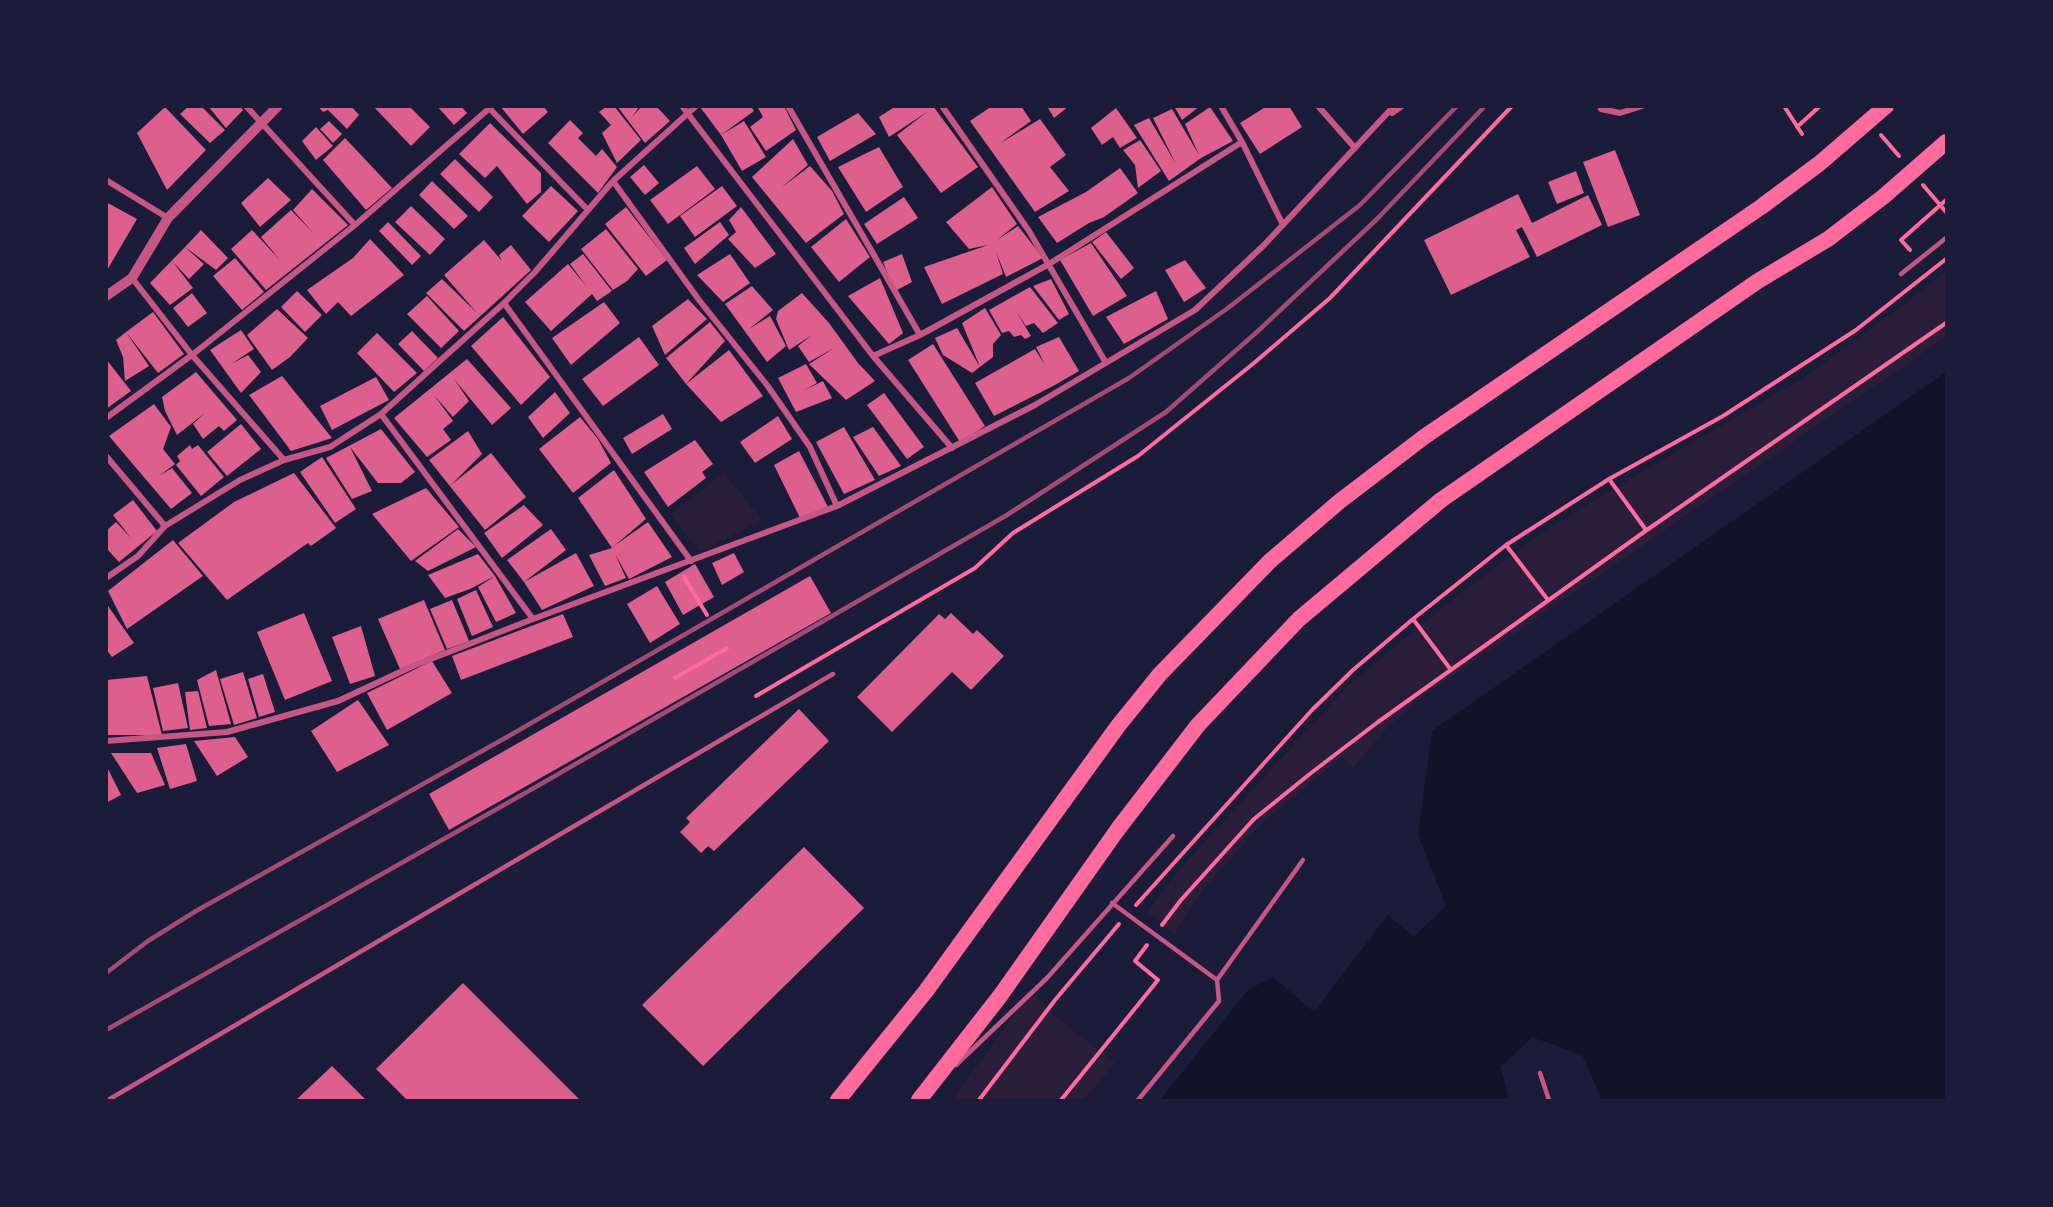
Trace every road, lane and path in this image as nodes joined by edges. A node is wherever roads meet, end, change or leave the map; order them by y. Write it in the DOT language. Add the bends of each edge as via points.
graph roads {
  1 [pos="246,106"];
  2 [pos="278,106"];
  3 [pos="682,106"];
  4 [pos="696,106"];
  5 [pos="788,106"];
  6 [pos="942,106"];
  7 [pos="1221,106"];
  8 [pos="1318,106"];
  9 [pos="1394,106"];
  10 [pos="1402,106"];
  11 [pos="1512,106"];
  12 [pos="1600,106"];
  13 [pos="1642,106"];
  14 [pos="1784,106"];
  15 [pos="1820,106"];
  16 [pos="1886,106"];
  17 [pos="491,108"];
  18 [pos="688,113"];
  19 [pos="1382,120"];
  20 [pos="262,123"];
  21 [pos="1797,127"];
  22 [pos="1802,134"];
  23 [pos="1242,142"];
  24 [pos="1947,142"];
  25 [pos="1355,148"];
  26 [pos="106,180"];
  27 [pos="613,181"];
  28 [pos="1947,200"];
  29 [pos="588,210"];
  30 [pos="168,218"];
  31 [pos="355,225"];
  32 [pos="1283,225"];
  33 [pos="1947,238"];
  34 [pos="1900,240"];
  35 [pos="1947,259"];
  36 [pos="1049,264"];
  37 [pos="1900,274"];
  38 [pos="132,278"];
  39 [pos="106,296"];
  40 [pos="504,303"];
  41 [pos="1947,323"];
  42 [pos="920,335"];
  43 [pos="192,355"];
  44 [pos="873,356"];
  45 [pos="1106,363"];
  46 [pos="381,414"];
  47 [pos="106,418"];
  48 [pos="952,448"];
  49 [pos="106,456"];
  50 [pos="284,460"];
  51 [pos="1609,479"];
  52 [pos="837,506"];
  53 [pos="165,526"];
  54 [pos="1646,530"];
  55 [pos="1506,545"];
  56 [pos="691,561"];
  57 [pos="678,566"];
  58 [pos="106,578"];
  59 [pos="1548,600"];
  60 [pos="707,615"];
  61 [pos="533,619"];
  62 [pos="1413,619"];
  63 [pos="727,648"];
  64 [pos="1451,670"];
  65 [pos="834,674"];
  66 [pos="675,678"];
  67 [pos="756,696"];
  68 [pos="106,741"];
  69 [pos="1173,836"];
  70 [pos="1303,860"];
  71 [pos="1112,903"];
  72 [pos="1127,914"];
  73 [pos="1155,934"];
  74 [pos="1217,980"];
  75 [pos="1539,1073"];
  76 [pos="108,1101"];
  77 [pos="838,1101"];
  78 [pos="919,1101"];
  79 [pos="979,1101"];
  80 [pos="1061,1101"];
  81 [pos="1138,1101"];
  82 [pos="1550,1101"];
  1 -- 20 [label="street"];
  2 -- 20 [label="street"];
  3 -- 18 [label="street"];
  4 -- 18 [label="street"];
  5 -- 42 [label="street"];
  6 -- 36 [label="street"];
  7 -- 23 [label="street"];
  8 -- 25 [label="street"];
  9 -- 19 [label="street"];
  10 -- 19 [label="street"];
  11 -- 67 [label="path" via="1330,298 1138,456 1013,532 975,568"];
  12 -- 13 [label="street" via="1601,110 1620,113"];
  14 -- 21 [label="path"];
  15 -- 21 [label="path"];
  16 -- 77 [label="highway" via="1761,207 1424,437 1270,561 1160,674 1125,717 969,934"];
  17 -- 29 [label="street"];
  17 -- 31 [label="street"];
  18 -- 27 [label="street"];
  18 -- 44 [label="street"];
  19 -- 25 [label="street"];
  20 -- 30 [label="street"];
  20 -- 31 [label="street"];
  21 -- 22 [label="path"];
  23 -- 32 [label="street"];
  23 -- 36 [label="street"];
  24 -- 78 [label="highway" via="1828,239 1758,281 1441,500 1299,619 1198,725"];
  25 -- 32 [label="street"];
  26 -- 30 [label="street"];
  27 -- 29 [label="street"];
  27 -- 52 [label="street" via="810,447"];
  28 -- 34 [label="path"];
  29 -- 40 [label="street"];
  30 -- 38 [label="street"];
  31 -- 43 [label="street"];
  32 -- 45 [label="street" via="1195,310"];
  33 -- 37 [label="lane"];
  35 -- 51 [label="path" via="1856,330 1723,416"];
  36 -- 42 [label="street"];
  36 -- 45 [label="street"];
  38 -- 39 [label="street"];
  38 -- 43 [label="street"];
  40 -- 46 [label="street"];
  40 -- 56 [label="street"];
  41 -- 54 [label="path"];
  42 -- 44 [label="street"];
  43 -- 47 [label="street"];
  43 -- 50 [label="street"];
  44 -- 48 [label="street"];
  45 -- 48 [label="street"];
  46 -- 50 [label="street" via="330,447"];
  46 -- 61 [label="street"];
  48 -- 52 [label="street"];
  49 -- 53 [label="street"];
  50 -- 53 [label="street" via="240,480"];
  51 -- 54 [label="path"];
  51 -- 55 [label="path"];
  52 -- 56 [label="street"];
  53 -- 58 [label="street" via="138,556"];
  54 -- 59 [label="path"];
  55 -- 59 [label="path"];
  55 -- 62 [label="path"];
  56 -- 57 [label="street"];
  57 -- 60 [label="path"];
  57 -- 61 [label="street"];
  59 -- 64 [label="path"];
  61 -- 68 [label="street" via="413,666 338,701 227,732"];
  62 -- 64 [label="path"];
  62 -- 72 [label="path" via="1312,710"];
  63 -- 66 [label="path"];
  64 -- 73 [label="path" via="1254,819"];
  65 -- 76 [label="lane"];
  69 -- 71 [label="lane"];
  70 -- 74 [label="lane"];
  71 -- 72 [label="lane"];
  71 -- 78 [label="lane" via="1047,978"];
  72 -- 73 [label="lane"];
  72 -- 79 [label="path" via="1055,1000"];
  73 -- 74 [label="lane"];
  73 -- 80 [label="path" via="1135,961 1158,980"];
  74 -- 81 [label="lane" via="1219,1001"];
  75 -- 82 [label="lane"];
}
